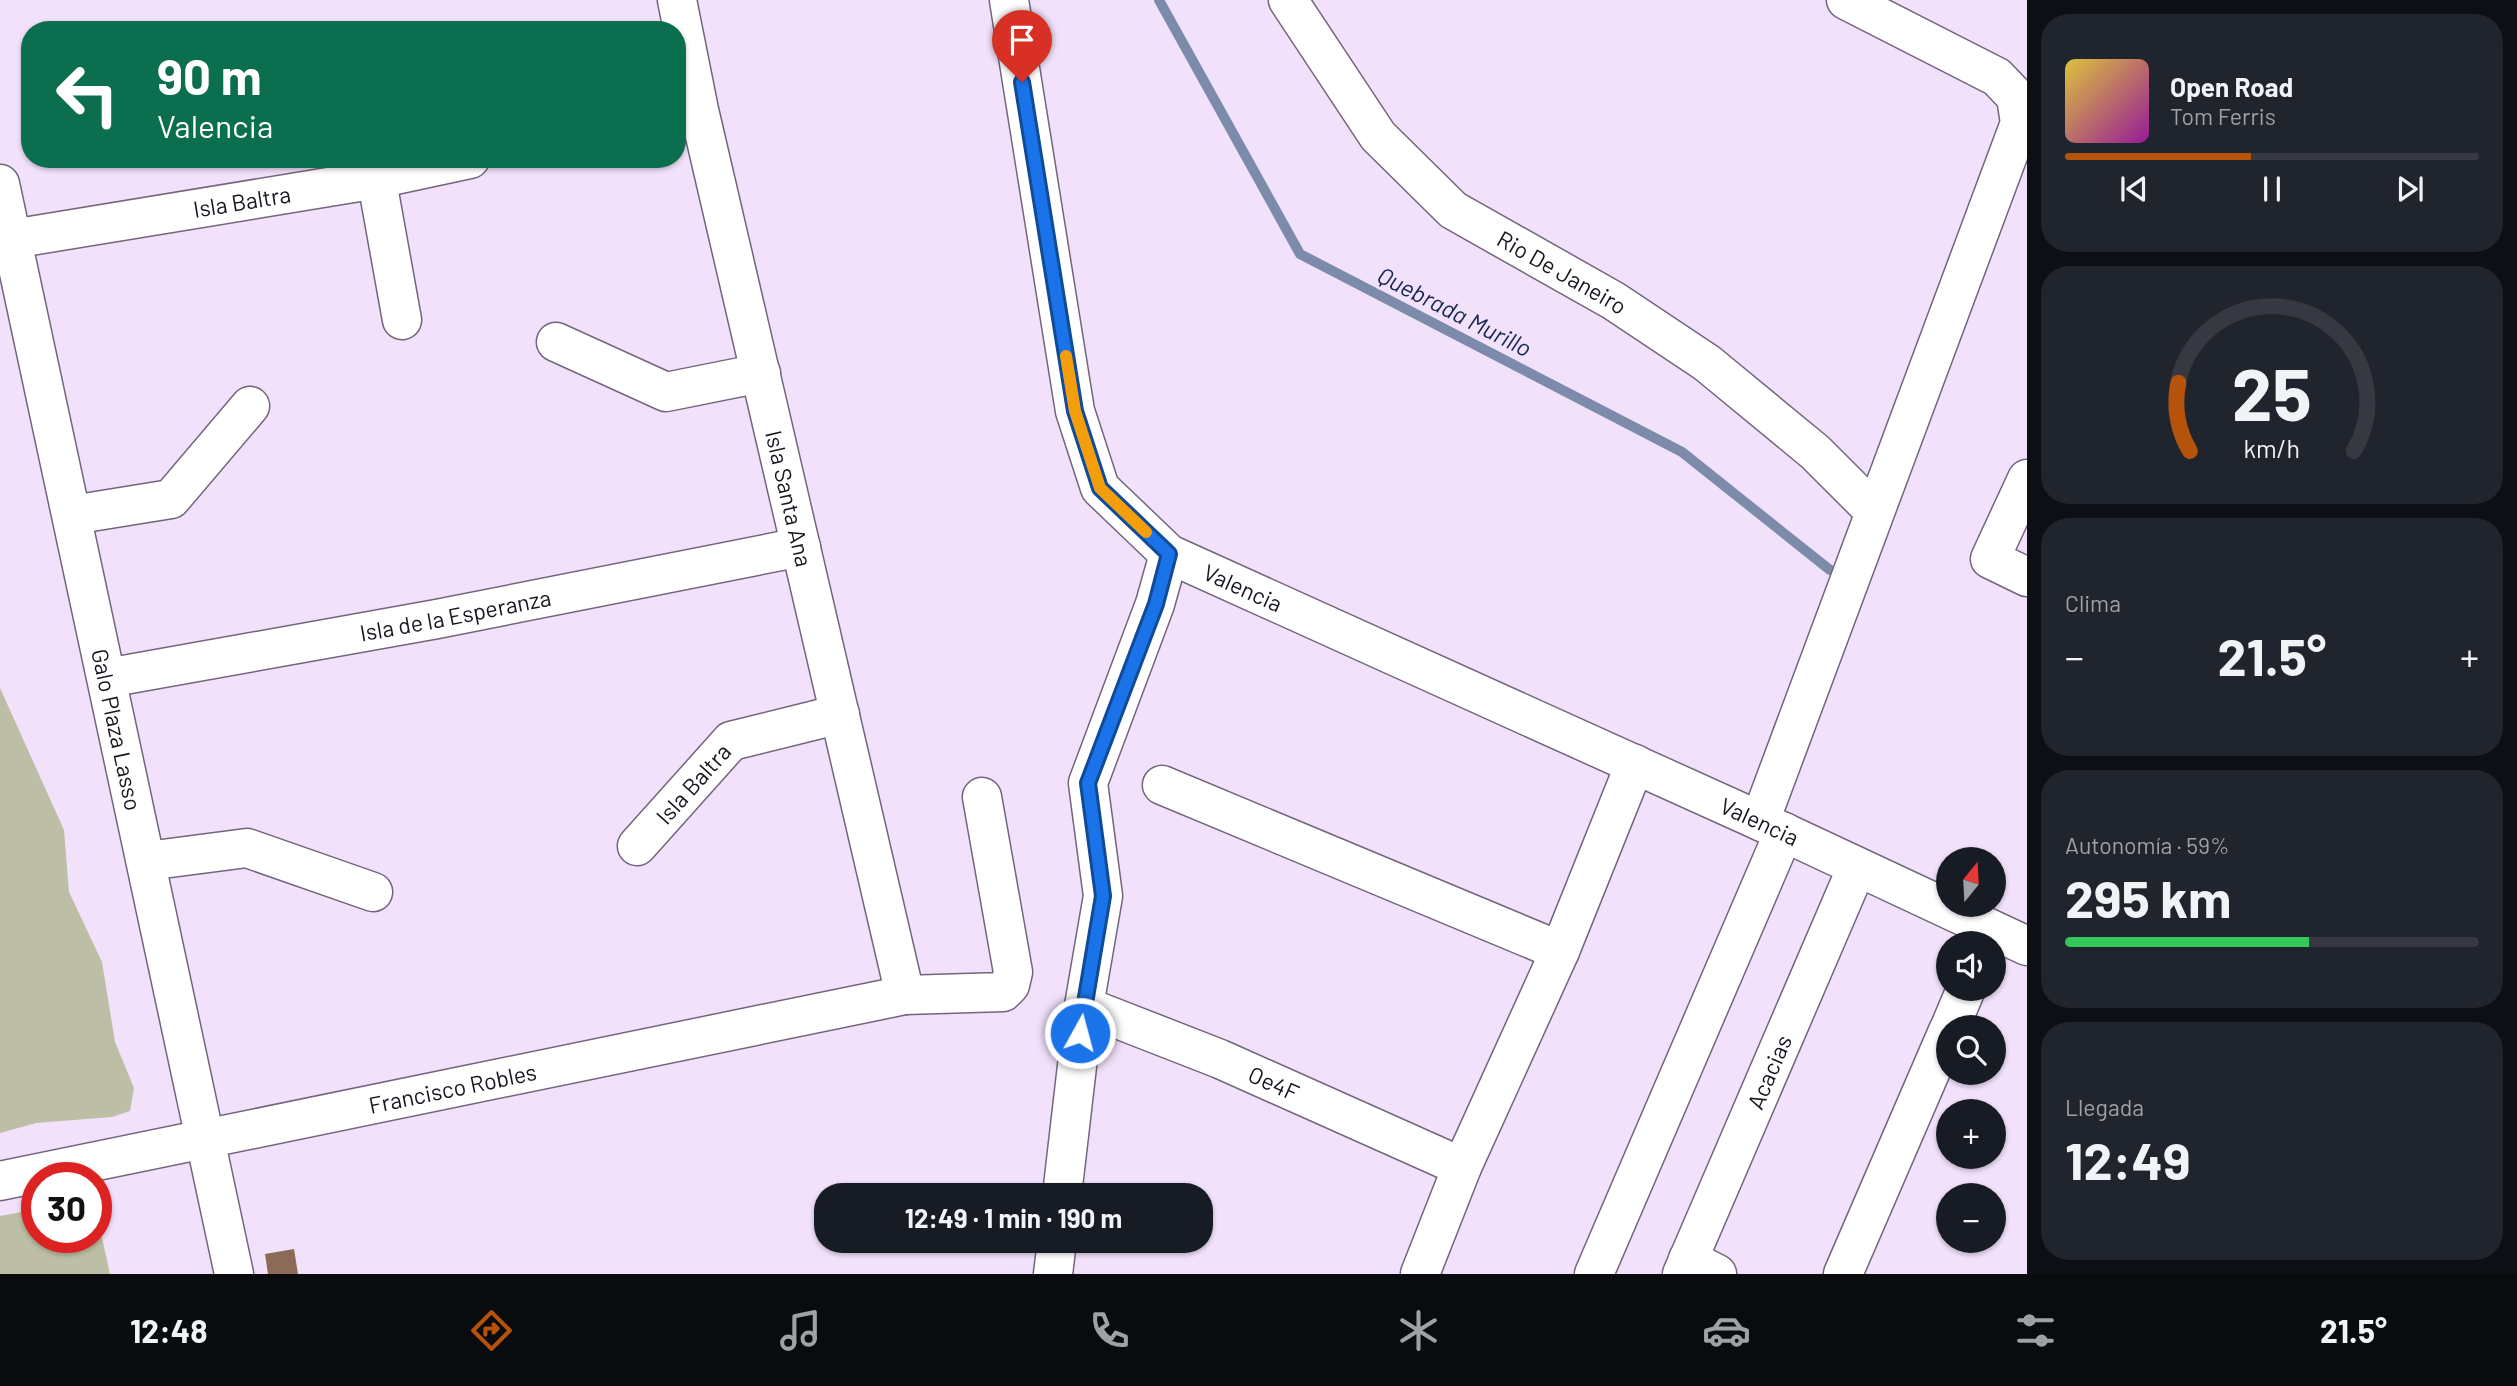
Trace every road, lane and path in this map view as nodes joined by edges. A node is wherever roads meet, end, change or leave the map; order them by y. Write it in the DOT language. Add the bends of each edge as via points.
graph roads {
  1 [pos="677,0"];
  2 [pos="1009,0"];
  3 [pos="1288,0"];
  4 [pos="1846,0"];
  5 [pos="1317,18"];
  6 [pos="679,21"];
  7 [pos="686,92"];
  8 [pos="688,112"];
  9 [pos="375,169"];
  10 [pos="0,184"];
  11 [pos="12,239"];
  12 [pos="402,320"];
  13 [pos="556,342"];
  14 [pos="761,373"];
  15 [pos="250,405"];
  16 [pos="2027,479"];
  17 [pos="1874,511"];
  18 [pos="72,515"];
  19 [pos="801,547"];
  20 [pos="1169,554"];
  21 [pos="2027,577"];
  22 [pos="107,678"];
  23 [pos="840,715"];
  24 [pos="1635,764"];
  25 [pos="1162,785"];
  26 [pos="982,797"];
  27 [pos="1772,826"];
  28 [pos="637,846"];
  29 [pos="147,862"];
  30 [pos="1857,867"];
  31 [pos="373,892"];
  32 [pos="1978,931"];
  33 [pos="2006,941"];
  34 [pos="2027,946"];
  35 [pos="1560,951"];
  36 [pos="905,995"];
  37 [pos="1084,1006"];
  38 [pos="1936,1059"];
  39 [pos="206,1137"];
  40 [pos="1462,1167"];
  41 [pos="0,1181"];
  42 [pos="1063,1183"];
  43 [pos="1056,1253"];
  44 [pos="1696,1269"];
  45 [pos="234,1274"];
  46 [pos="1053,1274"];
  47 [pos="1420,1274"];
  48 [pos="1594,1274"];
  49 [pos="1843,1274"];
  1 -- 6 [label="street, Isla Santa Ana"];
  2 -- 20 [label="street, Valencia" via="1075,411 1100,488"];
  3 -- 5 [label="street, Rio De Janeiro"];
  4 -- 17 [label="street" via="1997,77 2016,97 2020,122"];
  5 -- 17 [label="street, Rio De Janeiro" via="1378,136 1453,210 1614,302 1707,363 1815,452"];
  7 -- 8 [label="street, Isla Santa Ana"];
  8 -- 14 [label="street, Isla Santa Ana"];
  9 -- 11 [label="street, Isla Baltra"];
  9 -- 12 [label="street"];
  10 -- 11 [label="street, Galo Plaza Lasso"];
  11 -- 18 [label="street, Galo Plaza Lasso"];
  13 -- 14 [label="street" via="666,392"];
  14 -- 19 [label="street, Isla Santa Ana"];
  15 -- 18 [label="street" via="171,499"];
  16 -- 21 [label="street" via="1990,559"];
  17 -- 27 [label="street"];
  18 -- 22 [label="street, Galo Plaza Lasso"];
  19 -- 22 [label="street, Isla de la Esperanza"];
  19 -- 23 [label="street, Isla Santa Ana"];
  20 -- 24 [label="street, Valencia"];
  20 -- 37 [label="street" via="1156,604 1088,783 1103,896"];
  22 -- 29 [label="street, Galo Plaza Lasso"];
  23 -- 28 [label="street, Isla Baltra" via="731,741"];
  23 -- 36 [label="street, Isla Santa Ana"];
  24 -- 27 [label="street, Valencia"];
  24 -- 35 [label="street"];
  25 -- 35 [label="street"];
  26 -- 36 [label="street, Francisco Robles" via="1013,972 1010,985 1003,992"];
  27 -- 30 [label="street, Valencia"];
  27 -- 48 [label="street"];
  29 -- 31 [label="street" via="247,848"];
  29 -- 39 [label="street, Galo Plaza Lasso"];
  30 -- 32 [label="street, Valencia"];
  30 -- 44 [label="street, Acacias"];
  33 -- 34 [label="street, Valencia"];
  35 -- 40 [label="street"];
  36 -- 39 [label="street, Francisco Robles"];
  37 -- 40 [label="street, Oe4F" via="1220,1059"];
  37 -- 42 [label="street"];
  38 -- 49 [label="street"];
  39 -- 41 [label="street, Francisco Robles"];
  39 -- 45 [label="street, Galo Plaza Lasso"];
  40 -- 47 [label="street"];
  43 -- 46 [label="street"];
}
